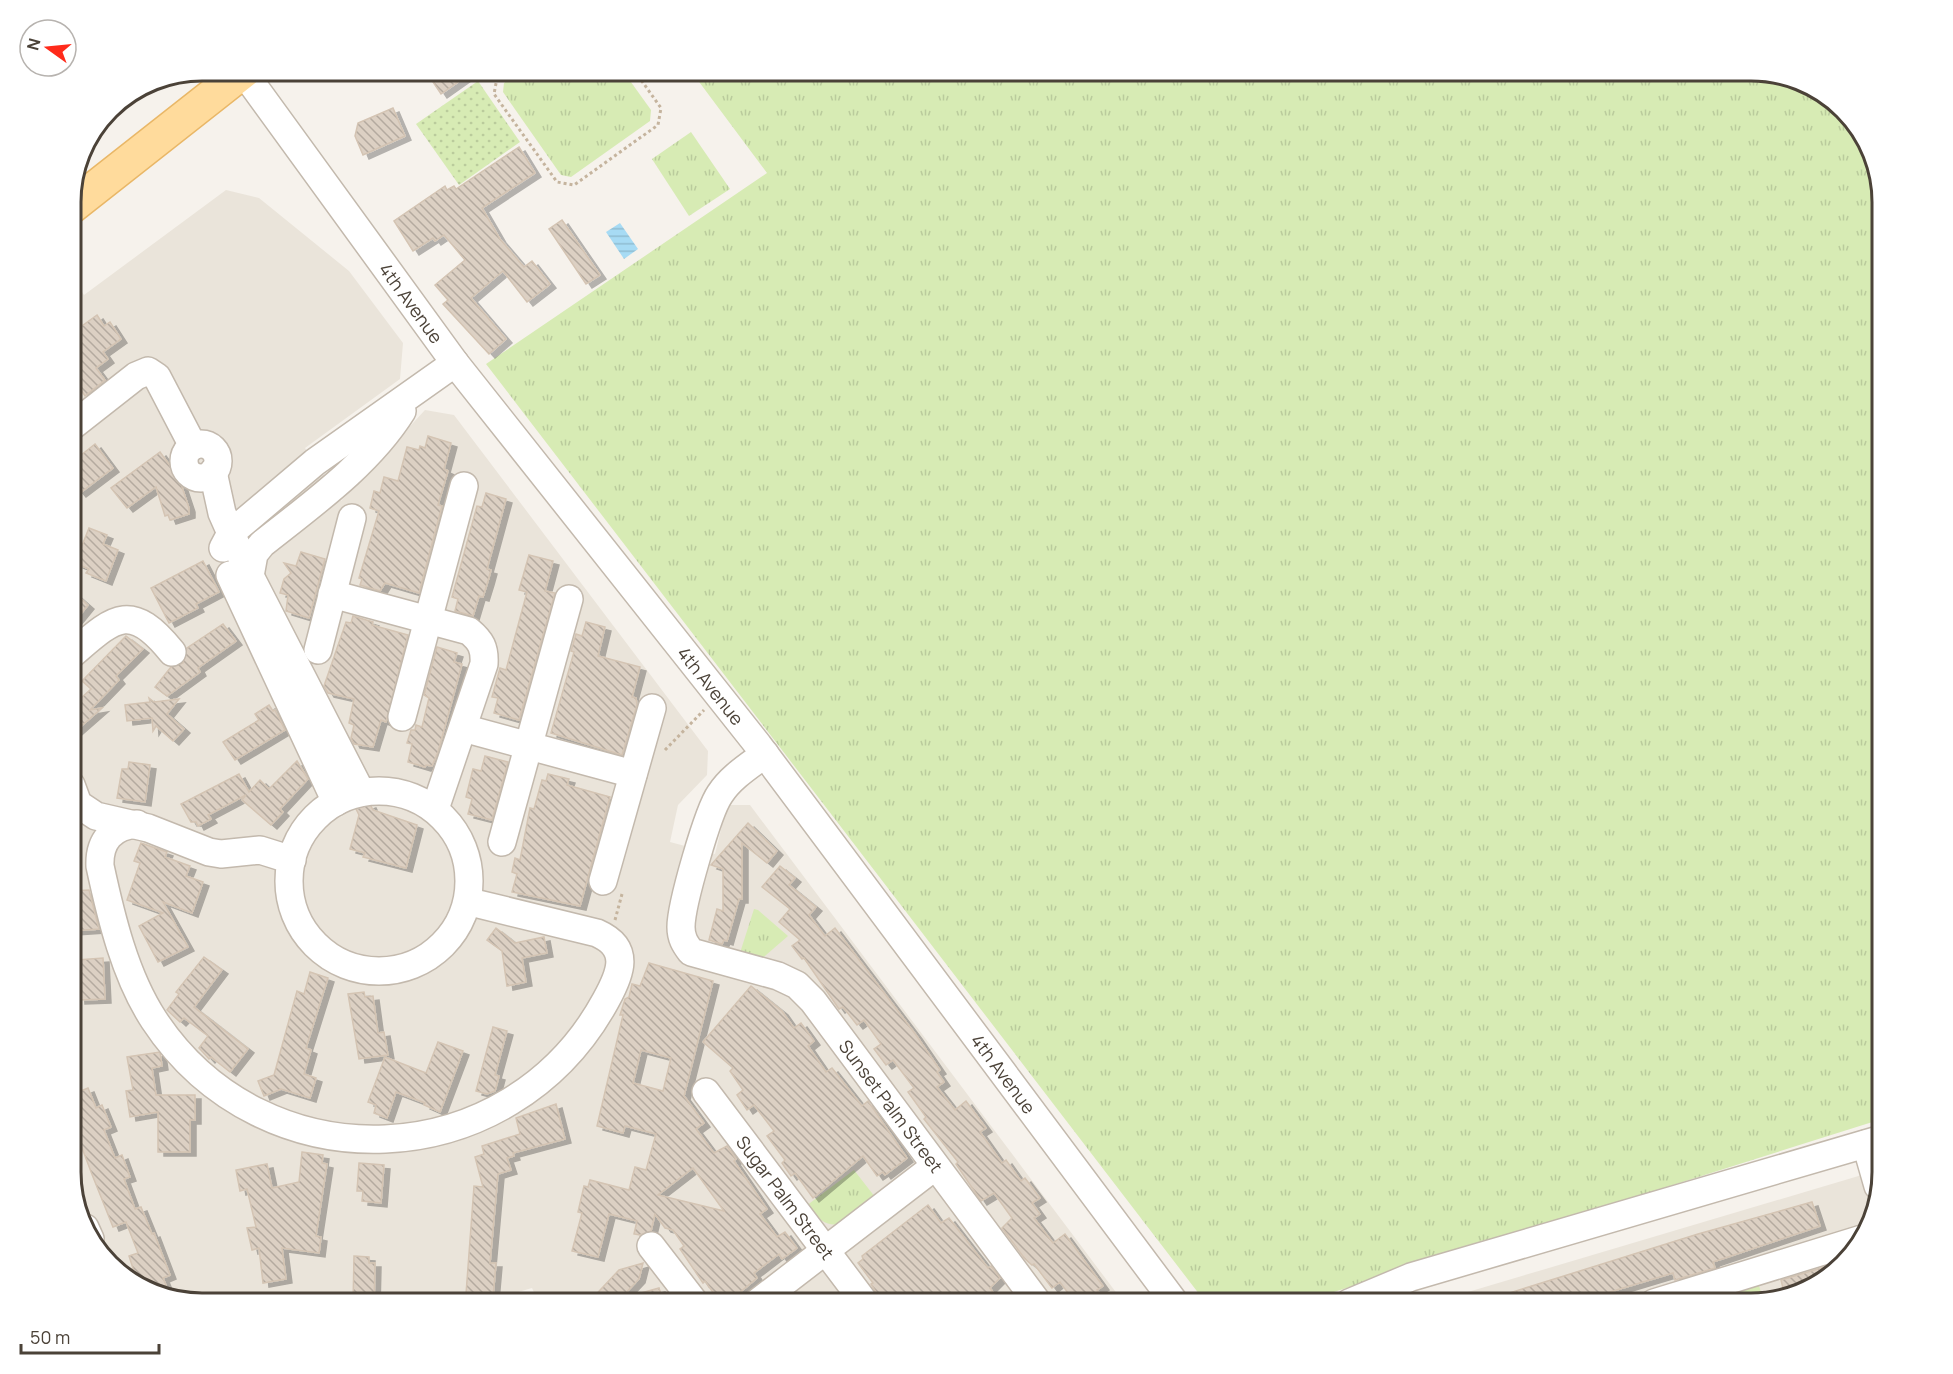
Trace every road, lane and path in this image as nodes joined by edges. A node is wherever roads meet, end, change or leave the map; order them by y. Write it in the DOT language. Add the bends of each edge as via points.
graph roads {
  1 [pos="230,81"];
  2 [pos="250,81"];
  3 [pos="496,81"];
  4 [pos="642,81"];
  5 [pos="81,199"];
  6 [pos="455,363"];
  7 [pos="412,395"];
  8 [pos="81,419"];
  9 [pos="208,475"];
  10 [pos="464,486"];
  11 [pos="352,518"];
  12 [pos="231,533"];
  13 [pos="223,560"];
  14 [pos="250,576"];
  15 [pos="332,594"];
  16 [pos="569,599"];
  17 [pos="428,620"];
  18 [pos="81,647"];
  19 [pos="318,650"];
  20 [pos="172,652"];
  21 [pos="719,696"];
  22 [pos="652,708"];
  23 [pos="402,717"];
  24 [pos="463,728"];
  25 [pos="529,746"];
  26 [pos="761,750"];
  27 [pos="664,753"];
  28 [pos="633,774"];
  29 [pos="361,792"];
  30 [pos="81,801"];
  31 [pos="336,802"];
  32 [pos="435,809"];
  33 [pos="81,813"];
  34 [pos="137,824"];
  35 [pos="502,842"];
  36 [pos="292,860"];
  37 [pos="102,876"];
  38 [pos="614,882"];
  39 [pos="470,902"];
  40 [pos="610,939"];
  41 [pos="706,1092"];
  42 [pos="1872,1143"];
  43 [pos="934,1167"];
  44 [pos="1849,1243"];
  45 [pos="651,1246"];
  46 [pos="827,1251"];
  47 [pos="687,1293"];
  48 [pos="772,1293"];
  49 [pos="857,1293"];
  50 [pos="1030,1293"];
  51 [pos="1166,1293"];
  52 [pos="1374,1293"];
  53 [pos="1689,1293"];
  1 -- 5 [label="main road"];
  2 -- 6 [label="street, 4th Avenue"];
  3 -- 4 [label="path" via="494,94 557,182 574,185 658,125 661,108"];
  6 -- 7 [label="street"];
  6 -- 21 [label="street, 4th Avenue"];
  7 -- 12 [label="street" via="315,462"];
  7 -- 14 [label="street" via="389,431 332,488 262,544 254,554"];
  8 -- 9 [label="street" via="148,371 157,377 193,446 184,458 186,468 194,476"];
  9 -- 12 [label="street"];
  9 -- 13 [label="street"];
  10 -- 17 [label="street"];
  11 -- 15 [label="street"];
  12 -- 13 [label="street" via="223,549"];
  12 -- 14 [label="street"];
  13 -- 31 [label="street"];
  14 -- 29 [label="street"];
  15 -- 17 [label="street"];
  15 -- 19 [label="street"];
  16 -- 25 [label="street"];
  17 -- 23 [label="street"];
  17 -- 24 [label="street" via="469,631 479,639 484,651"];
  18 -- 20 [label="street" via="101,630 128,619 154,630"];
  21 -- 26 [label="street, 4th Avenue"];
  21 -- 27 [label="path" via="669,743"];
  22 -- 28 [label="street"];
  24 -- 25 [label="street"];
  24 -- 32 [label="street"];
  25 -- 28 [label="street"];
  25 -- 35 [label="street"];
  26 -- 43 [label="street, Sunset Palm Street" via="720,794 710,813 681,928 682,940 692,952 797,985 831,1023"];
  26 -- 51 [label="street, 4th Avenue"];
  28 -- 38 [label="street"];
  29 -- 31 [label="street"];
  29 -- 32 [label="street" via="391,791 421,800"];
  30 -- 34 [label="street" via="96,816"];
  31 -- 36 [label="street" via="309,824"];
  32 -- 39 [label="street" via="462,844 470,874"];
  33 -- 37 [label="street"];
  34 -- 36 [label="street" via="209,852 260,850"];
  34 -- 37 [label="street" via="124,825 107,837 99,855"];
  36 -- 39 [label="street" via="288,879 292,908 306,934 326,955 352,968 381,972 409,967 435,953 454,932"];
  37 -- 40 [label="street" via="126,961 142,999 170,1040 228,1096 301,1128 345,1138 428,1135 457,1128 518,1098 547,1075 582,1036 606,1001 621,960"];
  38 -- 40 [label="path"];
  39 -- 40 [label="street"];
  41 -- 46 [label="street, Sugar Palm Street"];
  42 -- 52 [label="street" via="1411,1277"];
  43 -- 46 [label="street"];
  43 -- 50 [label="street, Sunset Palm Street"];
  44 -- 53 [label="street"];
  45 -- 47 [label="street"];
  46 -- 48 [label="street"];
  46 -- 49 [label="street, Sugar Palm Street"];
}
